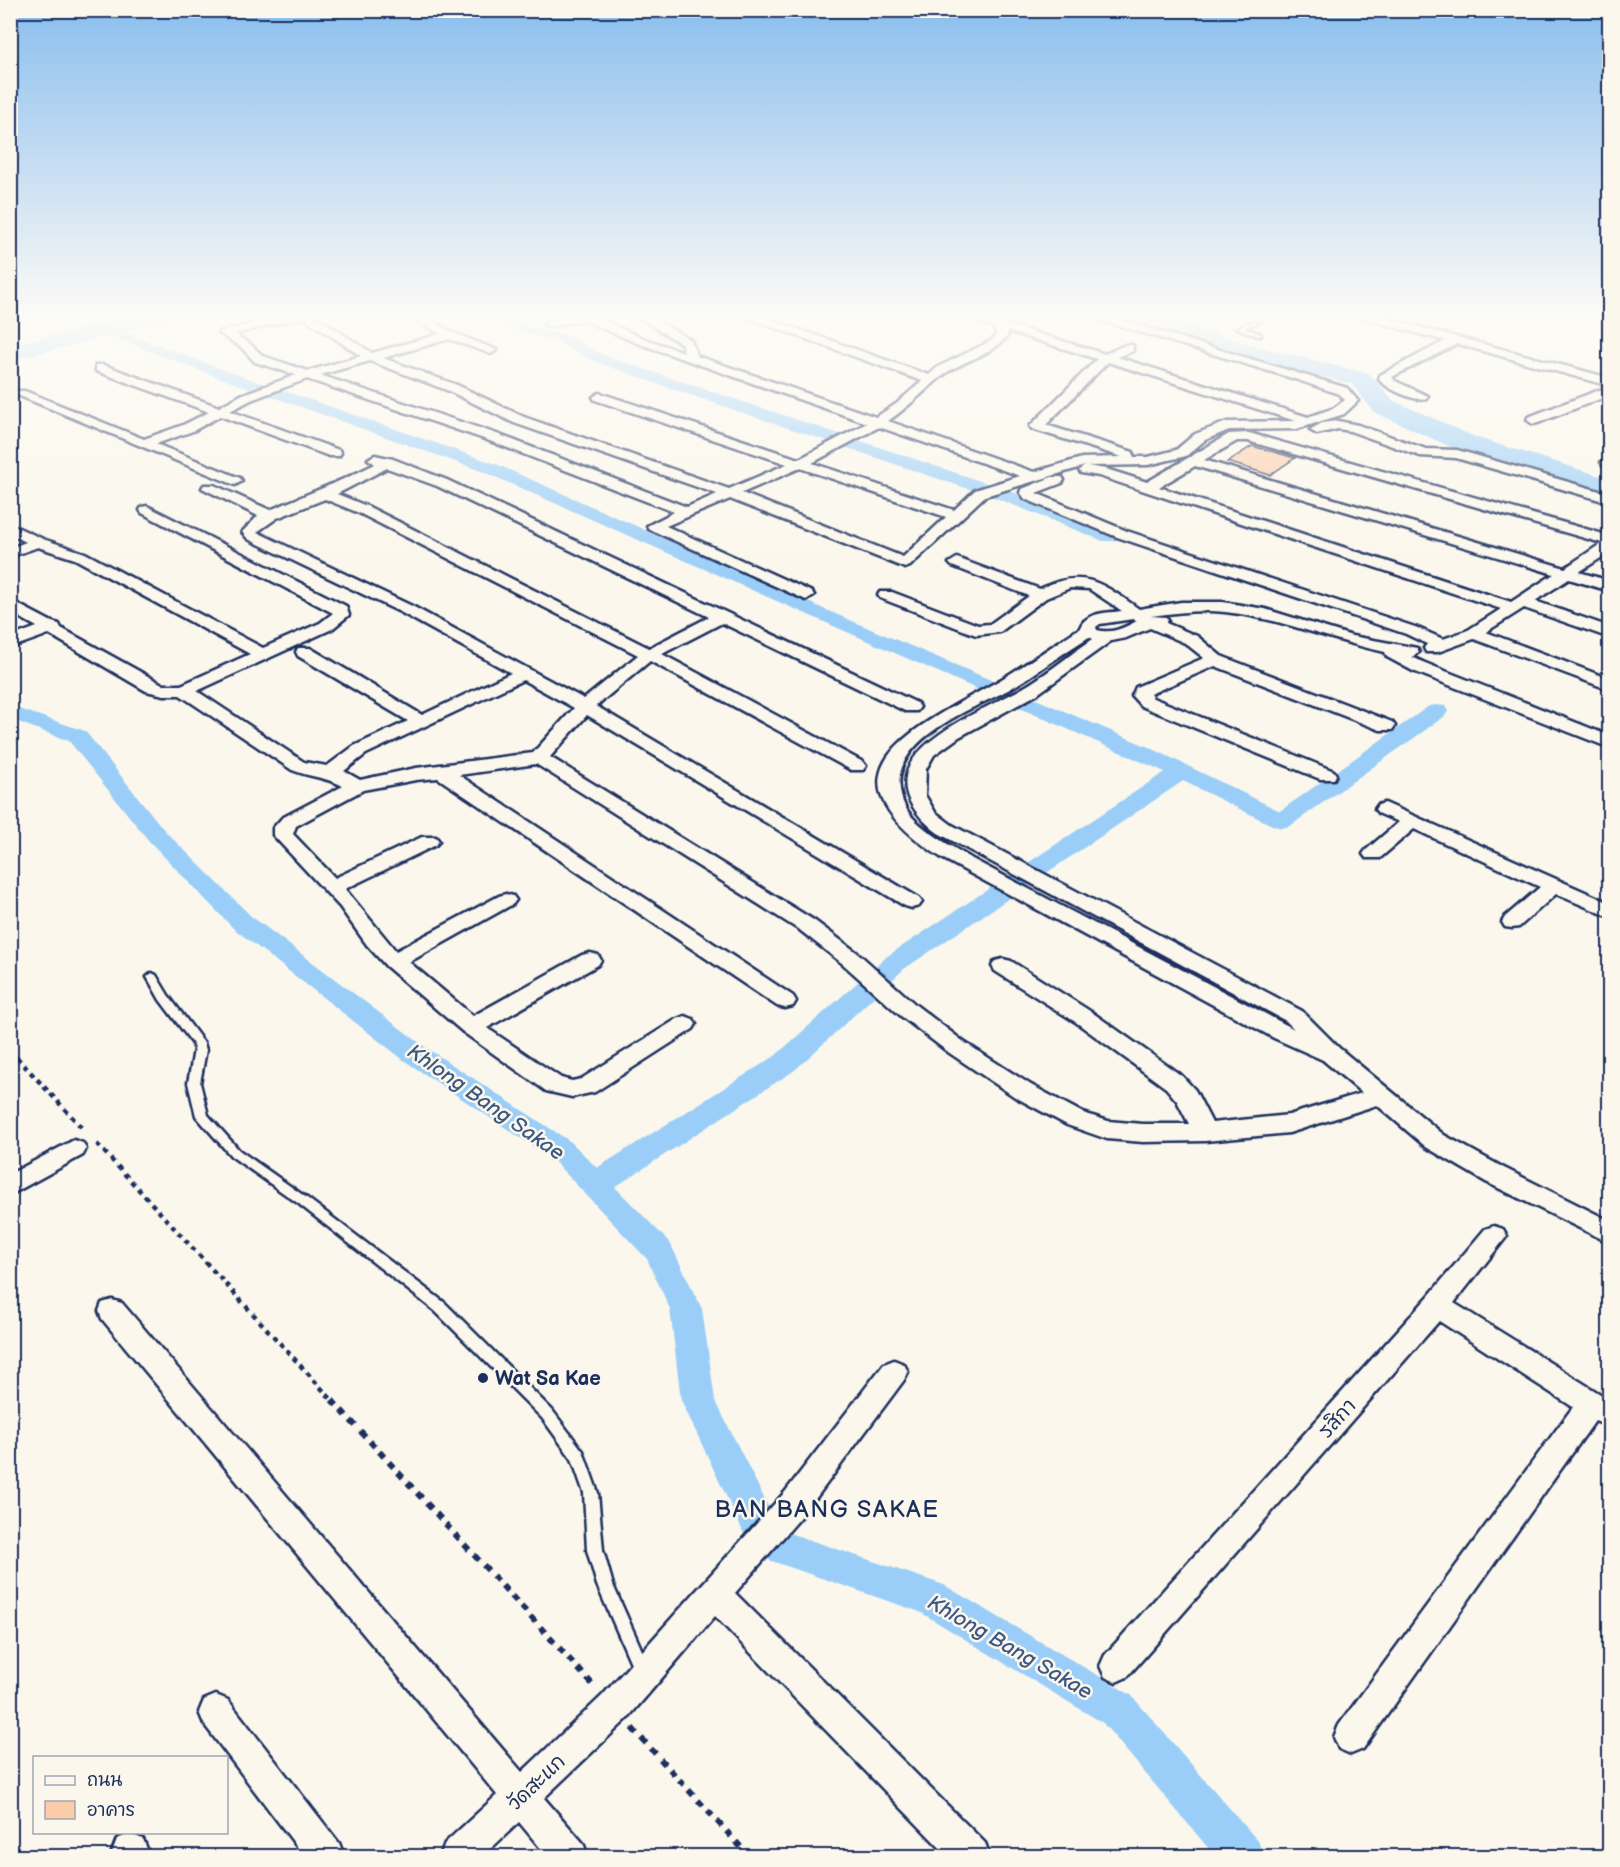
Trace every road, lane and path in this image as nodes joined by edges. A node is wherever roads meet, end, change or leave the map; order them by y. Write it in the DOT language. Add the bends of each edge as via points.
graph roads {
  1 [pos="43,403"];
  2 [pos="196,403"];
  3 [pos="234,403"];
  4 [pos="390,403"];
  5 [pos="484,403"];
  6 [pos="618,403"];
  7 [pos="820,403"];
  8 [pos="905,403"];
  9 [pos="1059,403"];
  10 [pos="1251,403"];
  11 [pos="1349,403"];
  12 [pos="1576,403"];
  13 [pos="217,411"];
  14 [pos="1533,420"];
  15 [pos="1309,421"];
  16 [pos="876,423"];
  17 [pos="144,444"];
  18 [pos="1279,447"];
  19 [pos="334,453"];
  20 [pos="370,458"];
  21 [pos="1148,461"];
  22 [pos="1193,461"];
  23 [pos="388,462"];
  24 [pos="801,463"];
  25 [pos="1034,476"];
  26 [pos="235,481"];
  27 [pos="209,488"];
  28 [pos="1147,488"];
  29 [pos="325,494"];
  30 [pos="731,494"];
  31 [pos="1610,499"];
  32 [pos="147,510"];
  33 [pos="687,512"];
  34 [pos="955,515"];
  35 [pos="270,516"];
  36 [pos="10,528"];
  37 [pos="38,542"];
  38 [pos="1606,549"];
  39 [pos="10,553"];
  40 [pos="957,564"];
  41 [pos="1566,573"];
  42 [pos="1610,586"];
  43 [pos="806,595"];
  44 [pos="886,595"];
  45 [pos="1041,595"];
  46 [pos="10,605"];
  47 [pos="1518,605"];
  48 [pos="723,616"];
  49 [pos="1142,617"];
  50 [pos="1110,619"];
  51 [pos="52,627"];
  52 [pos="1089,630"];
  53 [pos="1128,630"];
  54 [pos="1474,633"];
  55 [pos="1610,633"];
  56 [pos="1106,637"];
  57 [pos="10,643"];
  58 [pos="1443,645"];
  59 [pos="1396,651"];
  60 [pos="304,652"];
  61 [pos="649,654"];
  62 [pos="264,655"];
  63 [pos="1215,660"];
  64 [pos="523,674"];
  65 [pos="1610,685"];
  66 [pos="184,690"];
  67 [pos="585,707"];
  68 [pos="910,707"];
  69 [pos="420,721"];
  70 [pos="935,724"];
  71 [pos="1386,726"];
  72 [pos="953,733"];
  73 [pos="1610,743"];
  74 [pos="539,758"];
  75 [pos="857,766"];
  76 [pos="331,772"];
  77 [pos="442,772"];
  78 [pos="1327,775"];
  79 [pos="357,786"];
  80 [pos="1385,809"];
  81 [pos="1412,821"];
  82 [pos="429,841"];
  83 [pos="1373,854"];
  84 [pos="333,886"];
  85 [pos="1554,886"];
  86 [pos="1038,891"];
  87 [pos="506,900"];
  88 [pos="912,902"];
  89 [pos="1610,911"];
  90 [pos="1512,922"];
  91 [pos="590,960"];
  92 [pos="394,962"];
  93 [pos="1003,966"];
  94 [pos="152,977"];
  95 [pos="785,1001"];
  96 [pos="685,1024"];
  97 [pos="471,1027"];
  98 [pos="10,1050"];
  99 [pos="1379,1096"];
  100 [pos="1205,1132"];
  101 [pos="74,1149"];
  102 [pos="10,1186"];
  103 [pos="1610,1233"];
  104 [pos="1494,1236"];
  105 [pos="1436,1306"];
  106 [pos="112,1311"];
  107 [pos="894,1372"];
  108 [pos="1601,1409"];
  109 [pos="714,1593"];
  110 [pos="1116,1666"];
  111 [pos="644,1673"];
  112 [pos="614,1708"];
  113 [pos="216,1712"];
  114 [pos="1351,1737"];
  115 [pos="519,1799"];
  116 [pos="326,1857"];
  117 [pos="458,1857"];
  118 [pos="570,1857"];
  119 [pos="749,1857"];
  120 [pos="972,1857"];
  1 -- 17 [label="street"];
  2 -- 13 [label="street"];
  3 -- 13 [label="street"];
  4 -- 33 [label="street" via="492,436"];
  5 -- 30 [label="street" via="519,420"];
  6 -- 24 [label="street"];
  7 -- 16 [label="street"];
  8 -- 16 [label="street"];
  9 -- 21 [label="street" via="1036,426"];
  10 -- 15 [label="street"];
  11 -- 15 [label="street" via="1340,411"];
  12 -- 14 [label="street"];
  13 -- 17 [label="street" via="175,434"];
  13 -- 19 [label="street"];
  15 -- 21 [label="street" via="1297,425 1227,426 1200,437 1181,453"];
  16 -- 24 [label="street"];
  16 -- 25 [label="street"];
  17 -- 26 [label="street"];
  18 -- 22 [label="street" via="1240,436"];
  18 -- 31 [label="street" via="1338,425 1425,453 1457,454"];
  18 -- 38 [label="street"];
  20 -- 23 [label="street"];
  21 -- 25 [label="street" via="1082,462"];
  22 -- 28 [label="street"];
  22 -- 41 [label="street"];
  23 -- 29 [label="street"];
  23 -- 48 [label="street" via="442,483"];
  24 -- 30 [label="street"];
  24 -- 34 [label="street"];
  25 -- 34 [label="street" via="980,493"];
  27 -- 35 [label="street"];
  28 -- 47 [label="street"];
  28 -- 58 [label="street" via="1085,470 1027,492 1122,534 1412,631"];
  29 -- 35 [label="street"];
  29 -- 61 [label="street"];
  30 -- 33 [label="street"];
  30 -- 34 [label="street" via="905,563"];
  32 -- 62 [label="street" via="339,609 341,615 336,620"];
  33 -- 43 [label="street" via="654,526"];
  35 -- 64 [label="street" via="249,532 408,610"];
  36 -- 37 [label="street"];
  37 -- 39 [label="street"];
  37 -- 62 [label="street" via="80,556"];
  38 -- 41 [label="street"];
  40 -- 45 [label="street"];
  41 -- 42 [label="street"];
  41 -- 47 [label="street"];
  44 -- 45 [label="street" via="985,631"];
  45 -- 49 [label="street" via="1070,582 1080,582 1092,585"];
  46 -- 51 [label="street"];
  47 -- 54 [label="street"];
  47 -- 55 [label="street"];
  48 -- 61 [label="street"];
  48 -- 68 [label="street"];
  49 -- 50 [label="street"];
  49 -- 53 [label="street"];
  49 -- 59 [label="street" via="1223,616 1260,622 1344,649"];
  49 -- 63 [label="street" via="1202,644"];
  50 -- 52 [label="street" via="1095,620"];
  50 -- 53 [label="street" via="1123,623"];
  51 -- 57 [label="street"];
  51 -- 66 [label="street" via="152,687"];
  52 -- 56 [label="street"];
  52 -- 70 [label="street"];
  53 -- 56 [label="street" via="1120,636"];
  54 -- 58 [label="street"];
  54 -- 65 [label="street"];
  56 -- 72 [label="street" via="1030,691"];
  58 -- 59 [label="street"];
  59 -- 73 [label="street" via="1419,667"];
  60 -- 69 [label="street"];
  61 -- 67 [label="street"];
  61 -- 75 [label="street"];
  62 -- 66 [label="street"];
  63 -- 71 [label="street"];
  63 -- 78 [label="street" via="1155,683 1141,696 1154,705"];
  64 -- 67 [label="street"];
  64 -- 69 [label="street"];
  66 -- 76 [label="street" via="298,766"];
  67 -- 74 [label="street"];
  67 -- 88 [label="street"];
  69 -- 76 [label="street" via="360,750"];
  70 -- 72 [label="street"];
  70 -- 86 [label="street" via="909,742 896,757 888,780 892,801 920,835 993,878"];
  72 -- 86 [label="street" via="927,752 917,769 916,795 927,815 1010,865"];
  74 -- 77 [label="street"];
  74 -- 100 [label="street" via="808,926 909,1011 1014,1085 1075,1119 1107,1130"];
  76 -- 79 [label="street"];
  77 -- 79 [label="street"];
  77 -- 95 [label="street"];
  79 -- 84 [label="street" via="283,828 283,836"];
  80 -- 81 [label="street"];
  81 -- 83 [label="street"];
  81 -- 85 [label="street"];
  82 -- 84 [label="street"];
  84 -- 92 [label="street"];
  85 -- 89 [label="street"];
  85 -- 90 [label="street"];
  86 -- 99 [label="street" via="1282,1033 1331,1054"];
  87 -- 92 [label="street"];
  91 -- 97 [label="street"];
  92 -- 97 [label="street"];
  93 -- 100 [label="street" via="1174,1082 1187,1096"];
  94 -- 111 [label="lane" via="198,1043 194,1083 202,1116 235,1153 440,1307 547,1414 578,1456 591,1493 596,1550 605,1585"];
  96 -- 97 [label="street" via="587,1086 572,1089 554,1085"];
  98 -- 112 [label="path"];
  99 -- 100 [label="street" via="1289,1124"];
  99 -- 103 [label="street" via="1435,1141"];
  101 -- 102 [label="street"];
  104 -- 105 [label="street, รสิกา"];
  105 -- 108 [label="street"];
  105 -- 110 [label="street, รสิกา"];
  106 -- 115 [label="street"];
  107 -- 109 [label="street, วัดสะแก" via="796,1501"];
  108 -- 114 [label="street"];
  109 -- 111 [label="street, วัดสะแก"];
  109 -- 120 [label="street"];
  111 -- 112 [label="street, วัดสะแก"];
  112 -- 115 [label="street, วัดสะแก"];
  112 -- 119 [label="path"];
  113 -- 116 [label="street"];
  115 -- 117 [label="street, วัดสะแก"];
  115 -- 118 [label="street"];
}
